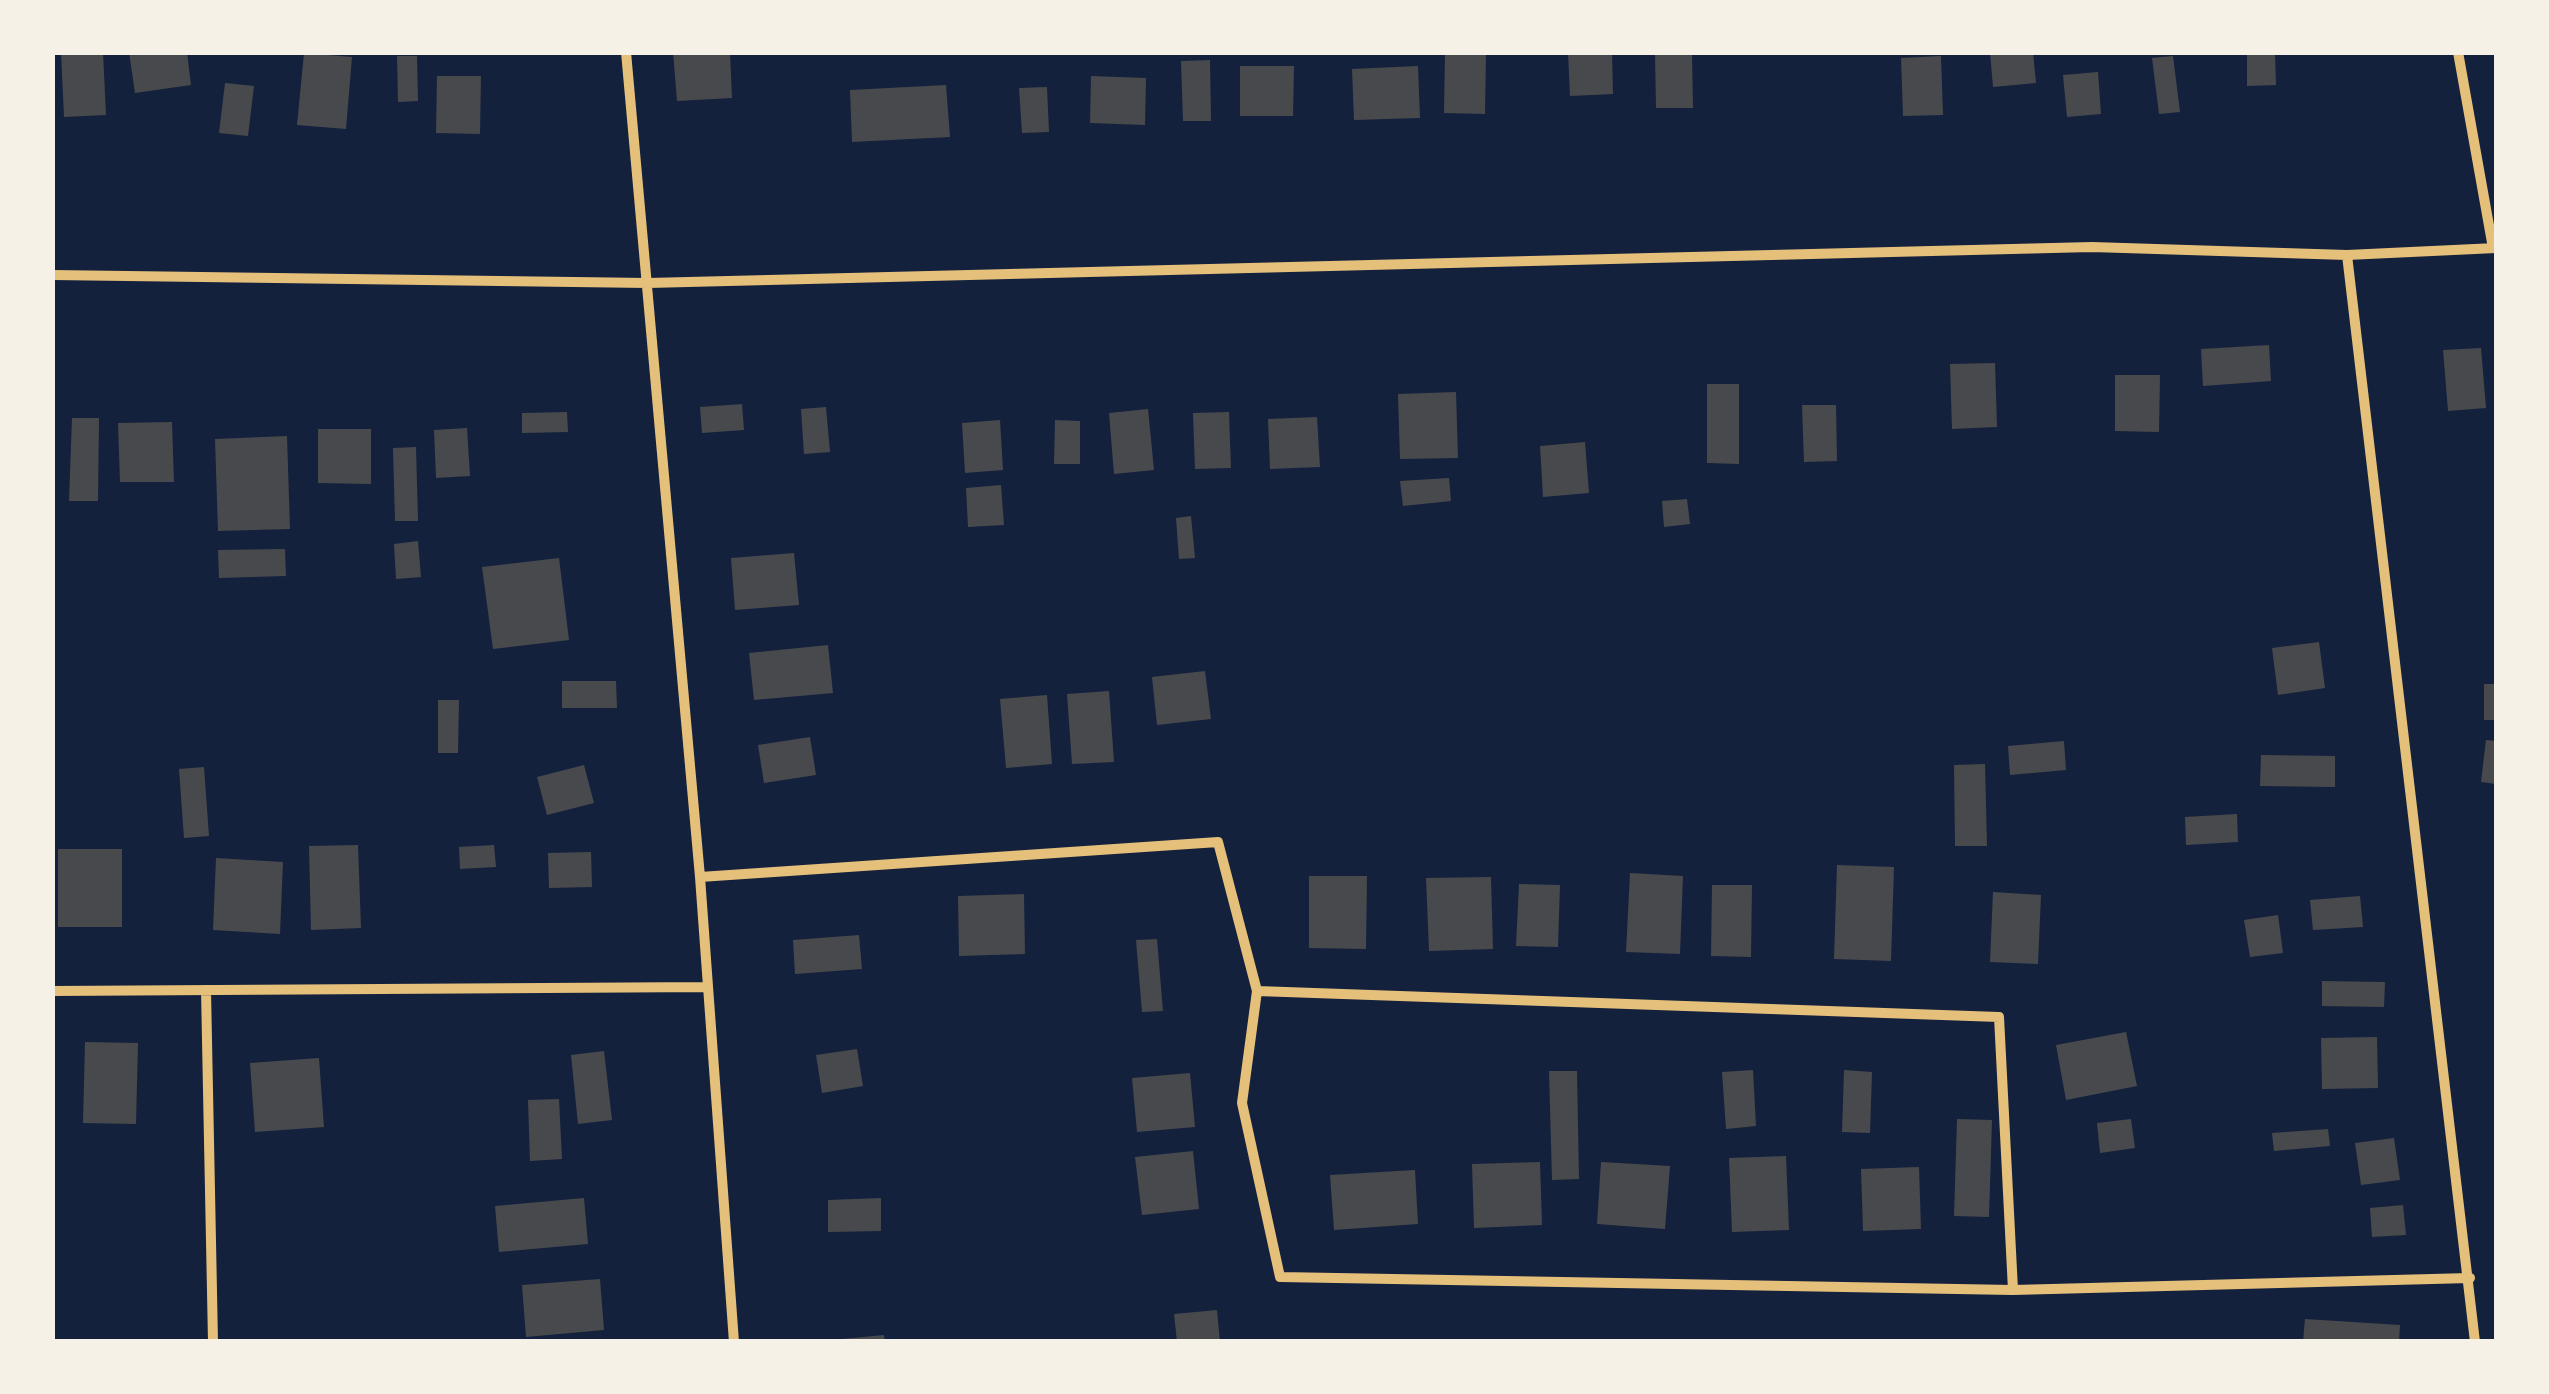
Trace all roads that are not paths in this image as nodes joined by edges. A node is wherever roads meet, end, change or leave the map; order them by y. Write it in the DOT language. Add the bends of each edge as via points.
graph roads {
  1 [pos="626,52"];
  2 [pos="2458,52"];
  3 [pos="2495,248"];
  4 [pos="2347,254"];
  5 [pos="52,275"];
  6 [pos="648,284"];
  7 [pos="700,877"];
  8 [pos="708,986"];
  9 [pos="206,990"];
  10 [pos="52,991"];
  11 [pos="1258,992"];
  12 [pos="2470,1278"];
  13 [pos="2013,1290"];
  14 [pos="212,1342"];
  15 [pos="734,1342"];
  16 [pos="2476,1342"];
  1 -- 6 [label="street"];
  2 -- 3 [label="street"];
  3 -- 4 [label="street"];
  4 -- 6 [label="street" via="2092,247"];
  4 -- 12 [label="street"];
  5 -- 6 [label="street"];
  6 -- 7 [label="street"];
  7 -- 8 [label="street"];
  7 -- 11 [label="street" via="1218,842"];
  8 -- 9 [label="street"];
  8 -- 15 [label="street"];
  9 -- 10 [label="street"];
  9 -- 14 [label="street"];
  11 -- 13 [label="street" via="1999,1017"];
  11 -- 13 [label="street" via="1242,1103 1280,1277"];
  12 -- 13 [label="street"];
  12 -- 16 [label="street"];
}
